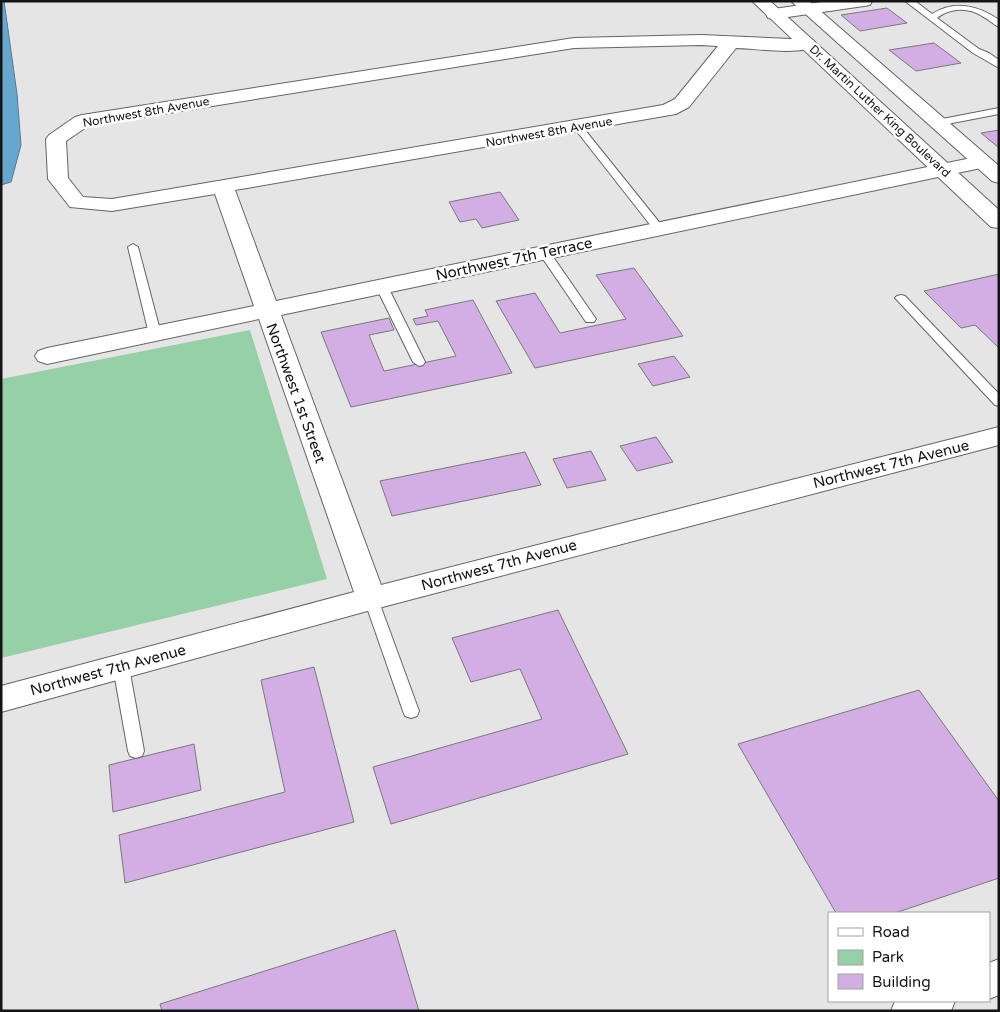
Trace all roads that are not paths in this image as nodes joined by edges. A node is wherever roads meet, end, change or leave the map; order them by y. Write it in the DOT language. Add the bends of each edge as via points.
graph roads {
  1 [pos="864,1"];
  2 [pos="909,1"];
  3 [pos="967,1"];
  4 [pos="804,6"];
  5 [pos="767,8"];
  6 [pos="978,10"];
  7 [pos="932,18"];
  8 [pos="999,24"];
  9 [pos="732,41"];
  10 [pos="807,44"];
  11 [pos="999,65"];
  12 [pos="999,111"];
  13 [pos="937,123"];
  14 [pos="578,127"];
  15 [pos="981,162"];
  16 [pos="944,170"];
  17 [pos="999,178"];
  18 [pos="223,187"];
  19 [pos="999,222"];
  20 [pos="659,229"];
  21 [pos="133,248"];
  22 [pos="545,253"];
  23 [pos="382,287"];
  24 [pos="900,298"];
  25 [pos="266,311"];
  26 [pos="590,318"];
  27 [pos="155,334"];
  28 [pos="47,356"];
  29 [pos="419,362"];
  30 [pos="999,402"];
  31 [pos="999,436"];
  32 [pos="371,599"];
  33 [pos="121,667"];
  34 [pos="1,699"];
  35 [pos="411,711"];
  36 [pos="136,751"];
  37 [pos="933,1002"];
  38 [pos="910,1011"];
  1 -- 4 [label="street"];
  2 -- 7 [label="lane"];
  3 -- 6 [label="lane"];
  4 -- 5 [label="street"];
  4 -- 13 [label="street, Dr. Martin Luther King Boulevard"];
  5 -- 10 [label="street, Dr. Martin Luther King Boulevard"];
  6 -- 7 [label="lane" via="950,8"];
  6 -- 8 [label="lane"];
  7 -- 11 [label="lane"];
  9 -- 10 [label="street, Northwest 8th Avenue"];
  9 -- 14 [label="street, Northwest 8th Avenue" via="682,103 669,110"];
  9 -- 18 [label="street, Northwest 8th Avenue" via="574,43 82,121 56,139 58,179 77,203 112,205"];
  10 -- 16 [label="street, Dr. Martin Luther King Boulevard"];
  12 -- 13 [label="lane"];
  13 -- 15 [label="street, Dr. Martin Luther King Boulevard"];
  14 -- 18 [label="street, Northwest 8th Avenue"];
  14 -- 20 [label="lane"];
  15 -- 16 [label="street, Northwest 7th Terrace"];
  15 -- 17 [label="street, Dr. Martin Luther King Boulevard"];
  16 -- 19 [label="street, Dr. Martin Luther King Boulevard"];
  16 -- 20 [label="street, Northwest 7th Terrace"];
  18 -- 25 [label="street, Northwest 1st Street"];
  20 -- 22 [label="street, Northwest 7th Terrace"];
  21 -- 27 [label="lane"];
  22 -- 23 [label="street, Northwest 7th Terrace"];
  22 -- 26 [label="lane"];
  23 -- 25 [label="street, Northwest 7th Terrace"];
  23 -- 29 [label="lane"];
  24 -- 30 [label="lane"];
  25 -- 27 [label="street, Northwest 7th Terrace"];
  25 -- 32 [label="street, Northwest 1st Street"];
  27 -- 28 [label="street, Northwest 7th Terrace"];
  31 -- 32 [label="street, Northwest 7th Avenue"];
  32 -- 33 [label="street, Northwest 7th Avenue"];
  32 -- 35 [label="lane"];
  33 -- 34 [label="street, Northwest 7th Avenue"];
  33 -- 36 [label="lane"];
  37 -- 38 [label="street"];
}
